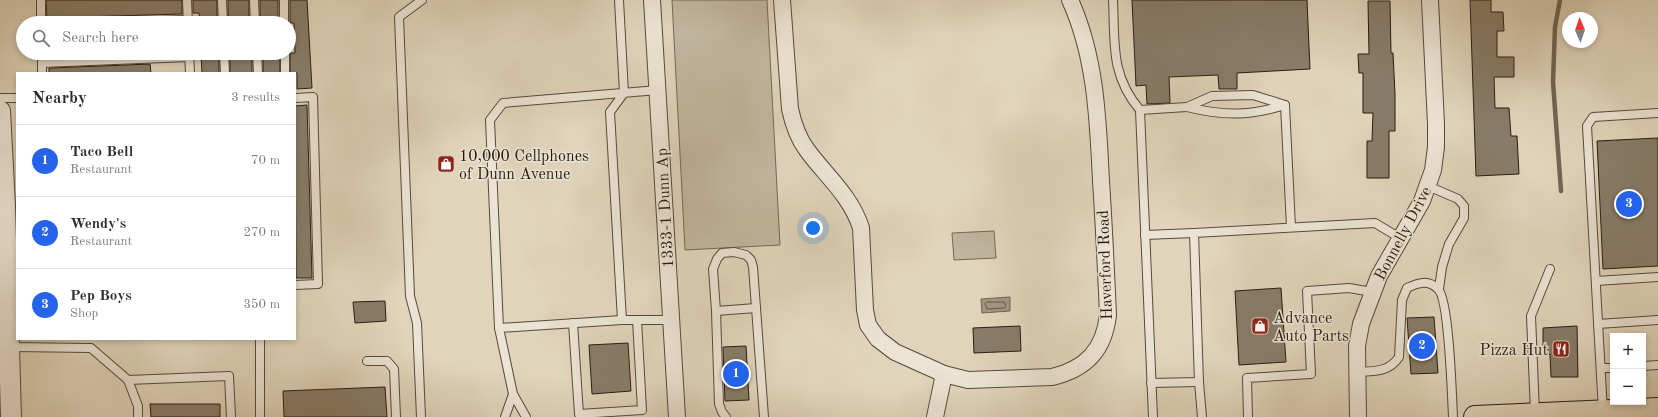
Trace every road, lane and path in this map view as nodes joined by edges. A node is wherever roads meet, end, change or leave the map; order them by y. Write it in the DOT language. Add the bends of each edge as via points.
graph roads {
  1 [pos="41,0"];
  2 [pos="187,0"];
  3 [pos="222,0"];
  4 [pos="254,0"];
  5 [pos="284,0"];
  6 [pos="422,0"];
  7 [pos="619,0"];
  8 [pos="652,0"];
  9 [pos="782,0"];
  10 [pos="1070,0"];
  11 [pos="1113,0"];
  12 [pos="1430,0"];
  13 [pos="41,16"];
  14 [pos="188,16"];
  15 [pos="223,16"];
  16 [pos="255,16"];
  17 [pos="284,16"];
  18 [pos="97,60"];
  19 [pos="189,60"];
  20 [pos="224,60"];
  21 [pos="257,60"];
  22 [pos="285,60"];
  23 [pos="42,63"];
  24 [pos="42,72"];
  25 [pos="190,72"];
  26 [pos="225,72"];
  27 [pos="258,72"];
  28 [pos="285,72"];
  29 [pos="658,90"];
  30 [pos="624,93"];
  31 [pos="0,98"];
  32 [pos="16,98"];
  33 [pos="296,98"];
  34 [pos="1285,105"];
  35 [pos="1187,108"];
  36 [pos="1140,110"];
  37 [pos="0,111"];
  38 [pos="1658,114"];
  39 [pos="1,160"];
  40 [pos="1428,186"];
  41 [pos="1291,227"];
  42 [pos="1194,233"];
  43 [pos="1145,235"];
  44 [pos="1400,238"];
  45 [pos="1550,269"];
  46 [pos="1658,277"];
  47 [pos="1596,281"];
  48 [pos="4,284"];
  49 [pos="296,285"];
  50 [pos="1439,289"];
  51 [pos="1372,292"];
  52 [pos="756,308"];
  53 [pos="716,311"];
  54 [pos="622,320"];
  55 [pos="637,320"];
  56 [pos="670,320"];
  57 [pos="1658,320"];
  58 [pos="573,323"];
  59 [pos="1598,324"];
  60 [pos="499,328"];
  61 [pos="260,340"];
  62 [pos="9,347"];
  63 [pos="366,361"];
  64 [pos="1646,366"];
  65 [pos="1658,366"];
  66 [pos="1601,368"];
  67 [pos="1610,368"];
  68 [pos="1358,372"];
  69 [pos="944,374"];
  70 [pos="128,380"];
  71 [pos="1199,382"];
  72 [pos="1151,383"];
  73 [pos="513,394"];
  74 [pos="1658,408"];
  75 [pos="1603,411"];
  76 [pos="1535,414"];
  77 [pos="11,417"];
  78 [pos="138,417"];
  79 [pos="231,417"];
  80 [pos="260,417"];
  81 [pos="396,417"];
  82 [pos="421,417"];
  83 [pos="505,417"];
  84 [pos="526,417"];
  85 [pos="677,417"];
  86 [pos="726,417"];
  87 [pos="763,417"];
  88 [pos="935,417"];
  89 [pos="1153,417"];
  90 [pos="1202,417"];
  91 [pos="1248,417"];
  92 [pos="1358,417"];
  93 [pos="1453,417"];
  94 [pos="1475,417"];
  1 -- 13 [label="lane"];
  2 -- 14 [label="lane"];
  3 -- 15 [label="lane"];
  4 -- 16 [label="lane"];
  5 -- 17 [label="lane"];
  6 -- 82 [label="lane" via="400,17 410,296 417,323"];
  7 -- 30 [label="lane"];
  8 -- 29 [label="street, 1333-1 Dunn Ap"];
  9 -- 69 [label="street, Haverford Road" via="792,120 806,149 848,199 859,220 868,325 878,340 895,352"];
  10 -- 69 [label="street, Haverford Road" via="1088,51 1094,81 1100,154 1107,328 1090,358 1075,370 1064,374 1052,377 968,380"];
  11 -- 36 [label="lane" via="1116,62 1122,83"];
  12 -- 40 [label="street, Bonnelly Drive" via="1436,147"];
  18 -- 23 [label="lane"];
  19 -- 25 [label="lane"];
  20 -- 26 [label="lane"];
  21 -- 27 [label="lane"];
  22 -- 28 [label="lane"];
  23 -- 24 [label="lane"];
  29 -- 30 [label="lane"];
  29 -- 56 [label="street, 1333-1 Dunn Ap"];
  30 -- 54 [label="lane" via="610,112"];
  30 -- 60 [label="lane" via="503,103 490,120"];
  31 -- 32 [label="lane"];
  33 -- 49 [label="lane" via="313,97 318,284"];
  34 -- 35 [label="lane" via="1262,112 1234,114 1213,114"];
  34 -- 35 [label="lane" via="1253,94 1212,96"];
  34 -- 41 [label="lane"];
  35 -- 36 [label="lane"];
  36 -- 43 [label="lane"];
  37 -- 39 [label="street"];
  38 -- 47 [label="lane" via="1593,117 1587,126"];
  39 -- 48 [label="street"];
  40 -- 44 [label="street, Bonnelly Drive"];
  40 -- 50 [label="lane" via="1458,199 1464,206 1464,218 1449,244 1442,267"];
  41 -- 42 [label="lane"];
  41 -- 44 [label="lane" via="1376,223"];
  42 -- 43 [label="lane"];
  42 -- 71 [label="lane"];
  43 -- 72 [label="lane"];
  44 -- 51 [label="street, Bonnelly Drive"];
  45 -- 76 [label="lane" via="1531,316"];
  46 -- 47 [label="lane"];
  47 -- 59 [label="lane"];
  48 -- 62 [label="street"];
  50 -- 68 [label="lane" via="1429,283 1419,282 1407,288 1402,300 1400,357 1388,368"];
  50 -- 93 [label="lane" via="1444,301"];
  51 -- 68 [label="street, Bonnelly Drive" via="1361,324"];
  51 -- 91 [label="lane" via="1349,288 1307,291 1311,374 1247,378"];
  52 -- 53 [label="lane"];
  52 -- 53 [label="lane" via="751,260 746,254 734,252 722,253 713,269"];
  52 -- 87 [label="lane"];
  53 -- 86 [label="lane" via="719,404"];
  54 -- 55 [label="lane"];
  54 -- 58 [label="lane"];
  55 -- 56 [label="lane"];
  55 -- 58 [label="lane" via="642,410 579,414"];
  56 -- 85 [label="street, 1333-1 Dunn Ap"];
  57 -- 59 [label="lane"];
  58 -- 60 [label="lane"];
  59 -- 66 [label="lane"];
  60 -- 73 [label="lane"];
  61 -- 80 [label="lane"];
  62 -- 70 [label="lane" via="91,348"];
  62 -- 77 [label="street"];
  63 -- 81 [label="lane" via="387,361 394,369"];
  64 -- 65 [label="lane"];
  66 -- 67 [label="lane"];
  66 -- 75 [label="lane"];
  68 -- 92 [label="street, Bonnelly Drive"];
  69 -- 88 [label="street"];
  70 -- 78 [label="lane" via="138,406"];
  70 -- 79 [label="lane" via="229,376"];
  71 -- 72 [label="lane"];
  71 -- 90 [label="lane"];
  72 -- 89 [label="lane"];
  73 -- 83 [label="lane"];
  73 -- 84 [label="lane"];
  74 -- 75 [label="main road"];
  75 -- 76 [label="main road"];
  76 -- 94 [label="main road"];
}
